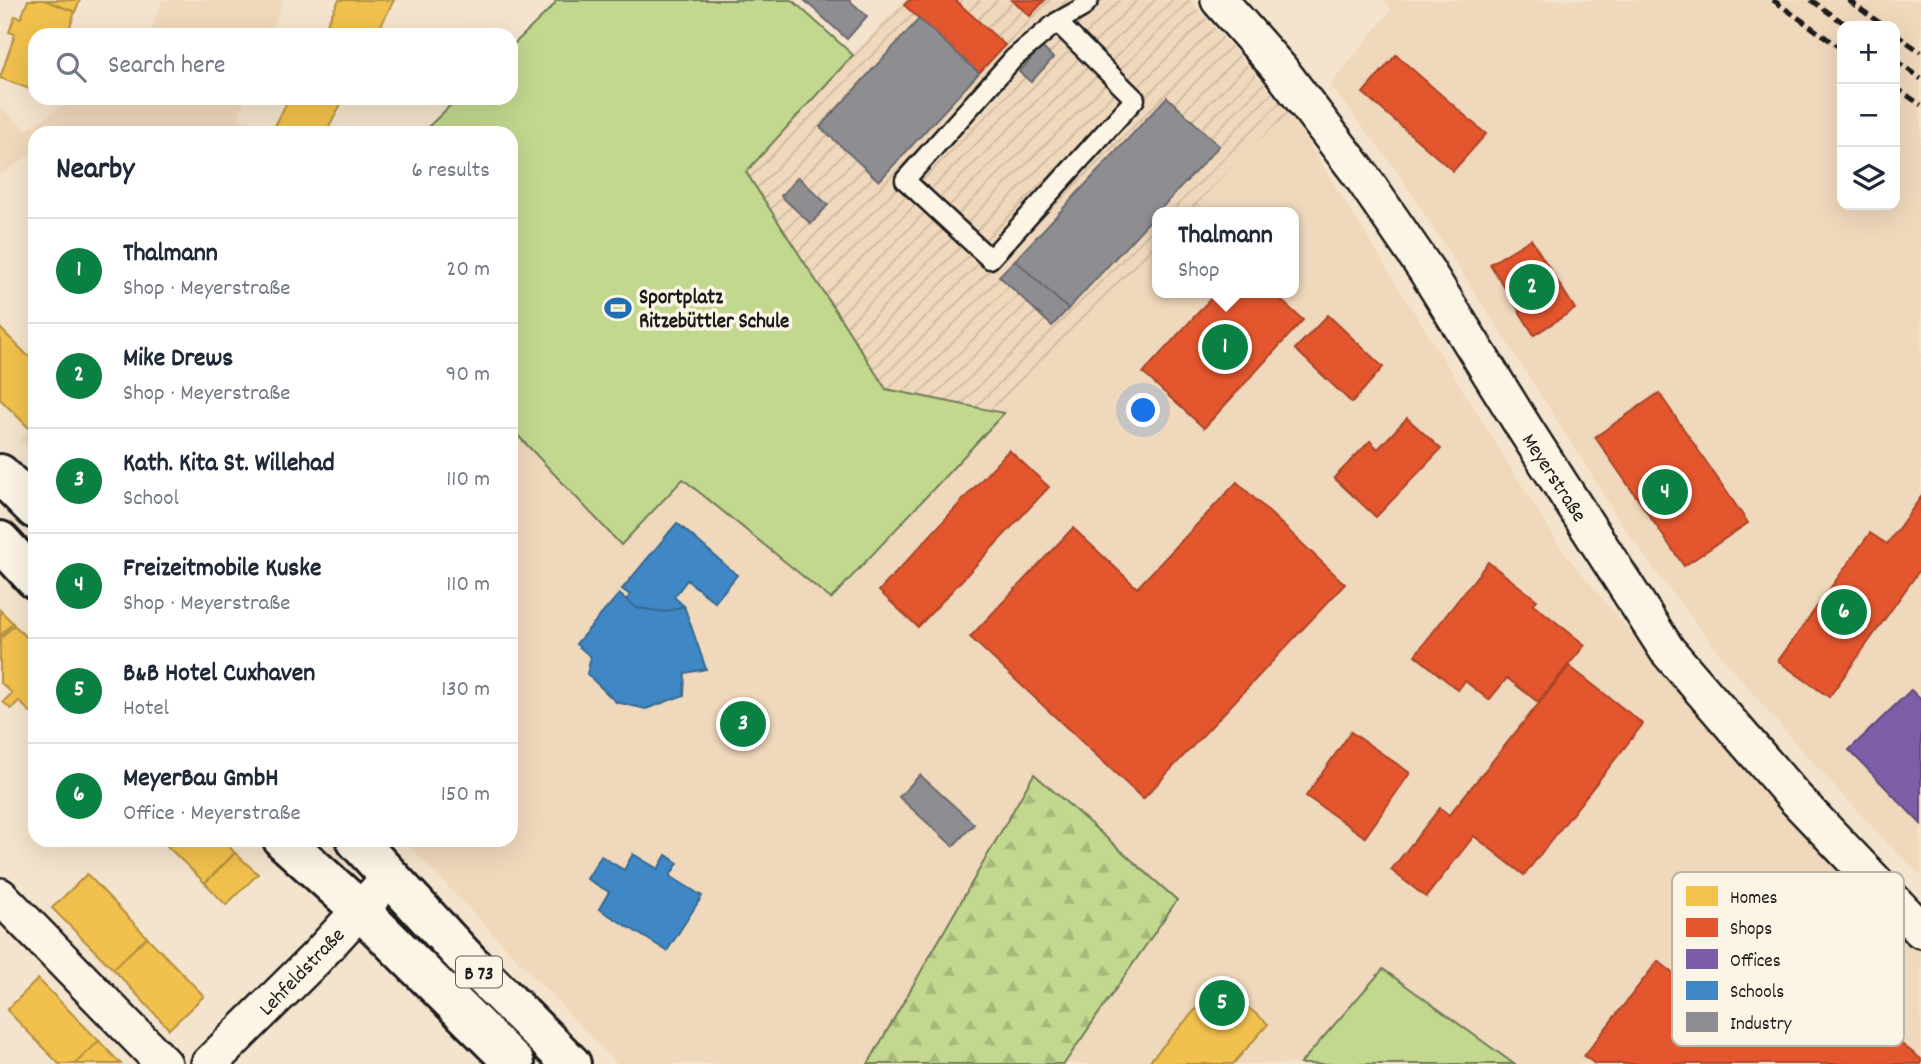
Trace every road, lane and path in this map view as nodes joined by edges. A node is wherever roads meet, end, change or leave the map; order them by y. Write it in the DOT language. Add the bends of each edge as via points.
graph roads {
  1 [pos="1089,0"];
  2 [pos="1219,0"];
  3 [pos="1057,22"];
  4 [pos="0,474"];
  5 [pos="28,502"];
  6 [pos="0,541"];
  7 [pos="28,571"];
  8 [pos="291,847"];
  9 [pos="362,847"];
  10 [pos="1866,872"];
  11 [pos="390,877"];
  12 [pos="0,897"];
  13 [pos="359,909"];
  14 [pos="1904,912"];
  15 [pos="1921,930"];
  16 [pos="164,1064"];
  17 [pos="209,1064"];
  18 [pos="514,1064"];
  19 [pos="571,1064"];
  1 -- 3 [label="lane"];
  2 -- 10 [label="street, Meyerstraße" via="1279,68 1360,174 1667,650"];
  3 -- 3 [label="lane" via="1014,58 905,180 990,259 1135,99"];
  4 -- 5 [label="main road"];
  6 -- 7 [label="main road"];
  8 -- 13 [label="main road, B 73"];
  9 -- 11 [label="main road, B 73"];
  11 -- 13 [label="street, Lehfeldstraße"];
  11 -- 19 [label="main road, B 73"];
  12 -- 16 [label="street"];
  13 -- 17 [label="street, Lehfeldstraße"];
  13 -- 18 [label="main road, B 73"];
  14 -- 15 [label="street, Meyerstraße"];
}
